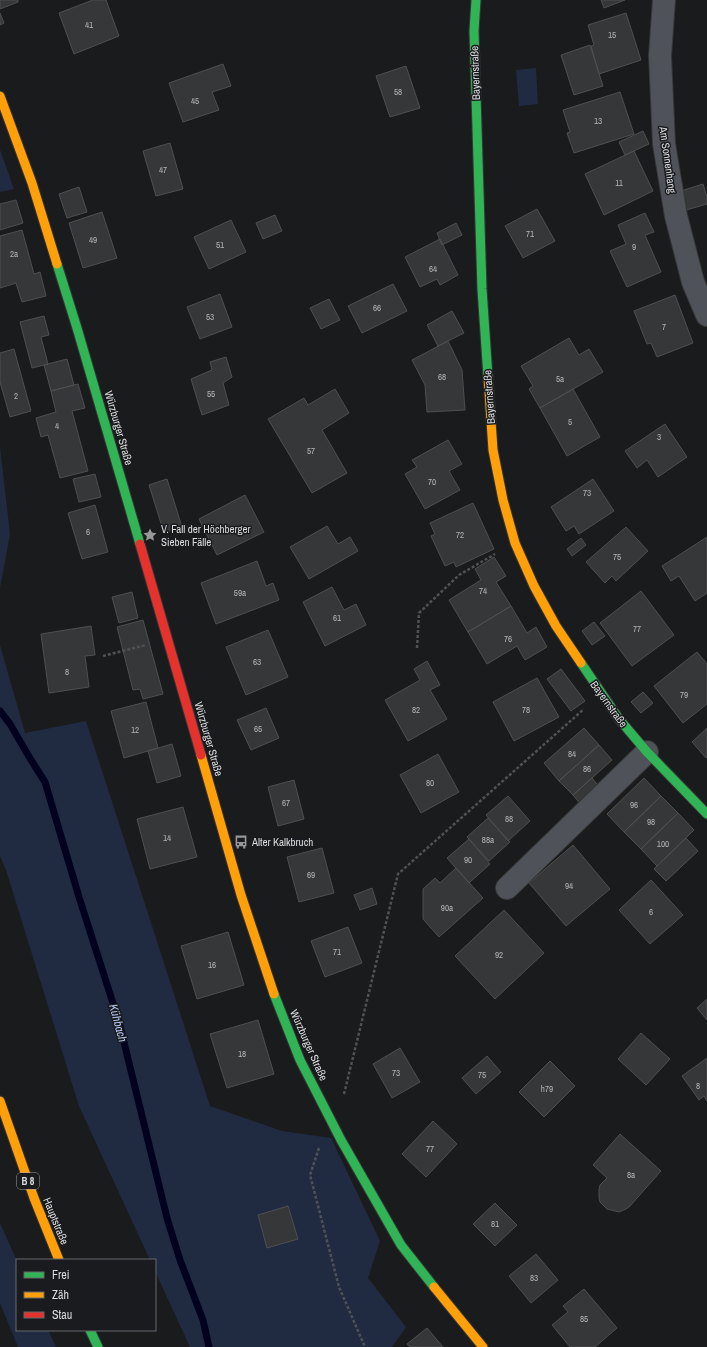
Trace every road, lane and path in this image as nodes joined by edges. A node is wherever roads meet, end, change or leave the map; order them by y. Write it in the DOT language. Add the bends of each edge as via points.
graph roads {
  1 [pos="476,0"];
  2 [pos="664,0"];
  3 [pos="0,96"];
  4 [pos="707,315"];
  5 [pos="515,543"];
  6 [pos="136,647"];
  7 [pos="417,648"];
  8 [pos="104,656"];
  9 [pos="601,694"];
  10 [pos="647,752"];
  11 [pos="707,814"];
  12 [pos="507,888"];
  13 [pos="0,1101"];
  14 [pos="329,1116"];
  15 [pos="59,1259"];
  16 [pos="90,1331"];
  17 [pos="98,1347"];
  18 [pos="365,1347"];
  19 [pos="483,1347"];
  1 -- 5 [label="street, Bayernstraße" via="474,31 482,289 493,450"];
  2 -- 4 [label="street, Am Sonnenhang" via="660,56 664,144 676,216 693,282"];
  3 -- 14 [label="street, Würzburger Straße" via="32,184 77,328 241,895 268,979 300,1060"];
  5 -- 7 [label="path" via="459,574 419,613"];
  5 -- 9 [label="street, Bayernstraße" via="534,586 556,626"];
  6 -- 8 [label="path"];
  9 -- 10 [label="street, Bayernstraße"];
  9 -- 14 [label="path" via="398,874 342,1101"];
  10 -- 11 [label="street, Bayernstraße"];
  10 -- 12 [label="street"];
  13 -- 15 [label="street, Hauptstraße / B 8"];
  14 -- 18 [label="path" via="310,1175 339,1287"];
  14 -- 19 [label="street, Würzburger Straße" via="401,1245"];
  16 -- 17 [label="street"];
}
